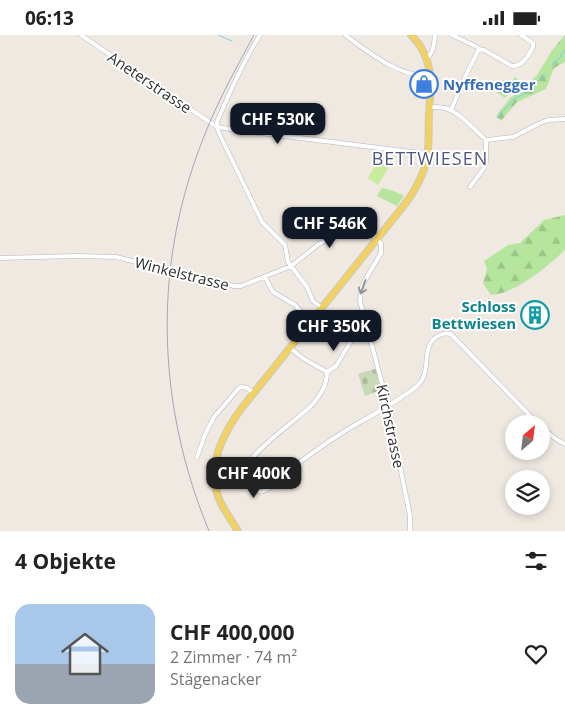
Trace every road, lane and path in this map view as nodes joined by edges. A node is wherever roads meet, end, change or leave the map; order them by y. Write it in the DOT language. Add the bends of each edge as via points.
graph roads {
  1 [pos="81,35"];
  2 [pos="260,35"];
  3 [pos="345,35"];
  4 [pos="411,35"];
  5 [pos="435,35"];
  6 [pos="452,35"];
  7 [pos="521,35"];
  8 [pos="479,49"];
  9 [pos="426,58"];
  10 [pos="430,77"];
  11 [pos="429,107"];
  12 [pos="451,110"];
  13 [pos="565,119"];
  14 [pos="217,127"];
  15 [pos="486,140"];
  16 [pos="428,153"];
  17 [pos="470,187"];
  18 [pos="377,239"];
  19 [pos="0,258"];
  20 [pos="291,266"];
  21 [pos="265,277"];
  22 [pos="322,308"];
  23 [pos="295,324"];
  24 [pos="366,324"];
  25 [pos="290,348"];
  26 [pos="328,372"];
  27 [pos="254,393"];
  28 [pos="388,406"];
  29 [pos="529,415"];
  30 [pos="550,434"];
  31 [pos="565,444"];
  32 [pos="197,457"];
  33 [pos="238,531"];
  34 [pos="410,531"];
  1 -- 14 [label="street, Aneterstrasse"];
  2 -- 14 [label="street" via="238,73"];
  3 -- 10 [label="street" via="382,61 404,71"];
  4 -- 9 [label="main road"];
  5 -- 9 [label="street" via="431,55"];
  6 -- 8 [label="street"];
  7 -- 8 [label="street" via="534,47 516,67"];
  8 -- 12 [label="street"];
  9 -- 10 [label="main road"];
  10 -- 11 [label="main road"];
  11 -- 12 [label="street"];
  11 -- 16 [label="main road"];
  12 -- 15 [label="street"];
  13 -- 15 [label="street" via="548,120 513,137"];
  14 -- 16 [label="street"];
  14 -- 20 [label="street" via="262,222 285,245"];
  15 -- 17 [label="street" via="484,168"];
  16 -- 18 [label="main road" via="410,198"];
  18 -- 20 [label="street, Winkelstrasse" via="358,231 330,238"];
  18 -- 22 [label="main road"];
  18 -- 24 [label="street, Kirchstrasse, one-way" via="381,253 361,291"];
  19 -- 21 [label="street, Winkelstrasse" via="116,257 234,286"];
  20 -- 21 [label="street, Winkelstrasse"];
  20 -- 22 [label="street"];
  21 -- 23 [label="street" via="273,292 303,313"];
  22 -- 25 [label="main road"];
  24 -- 26 [label="street" via="362,324 336,366"];
  24 -- 28 [label="street, Kirchstrasse"];
  25 -- 26 [label="street"];
  25 -- 27 [label="main road"];
  26 -- 28 [label="street" via="327,383 317,399 259,451 245,468 246,476 260,492 334,438"];
  27 -- 32 [label="street" via="242,387 221,408"];
  27 -- 33 [label="main road" via="225,434 214,471 217,493"];
  28 -- 29 [label="street" via="419,384 425,373 430,343 438,335 447,333"];
  28 -- 34 [label="street, Kirchstrasse" via="410,516"];
  30 -- 31 [label="street"];
}
